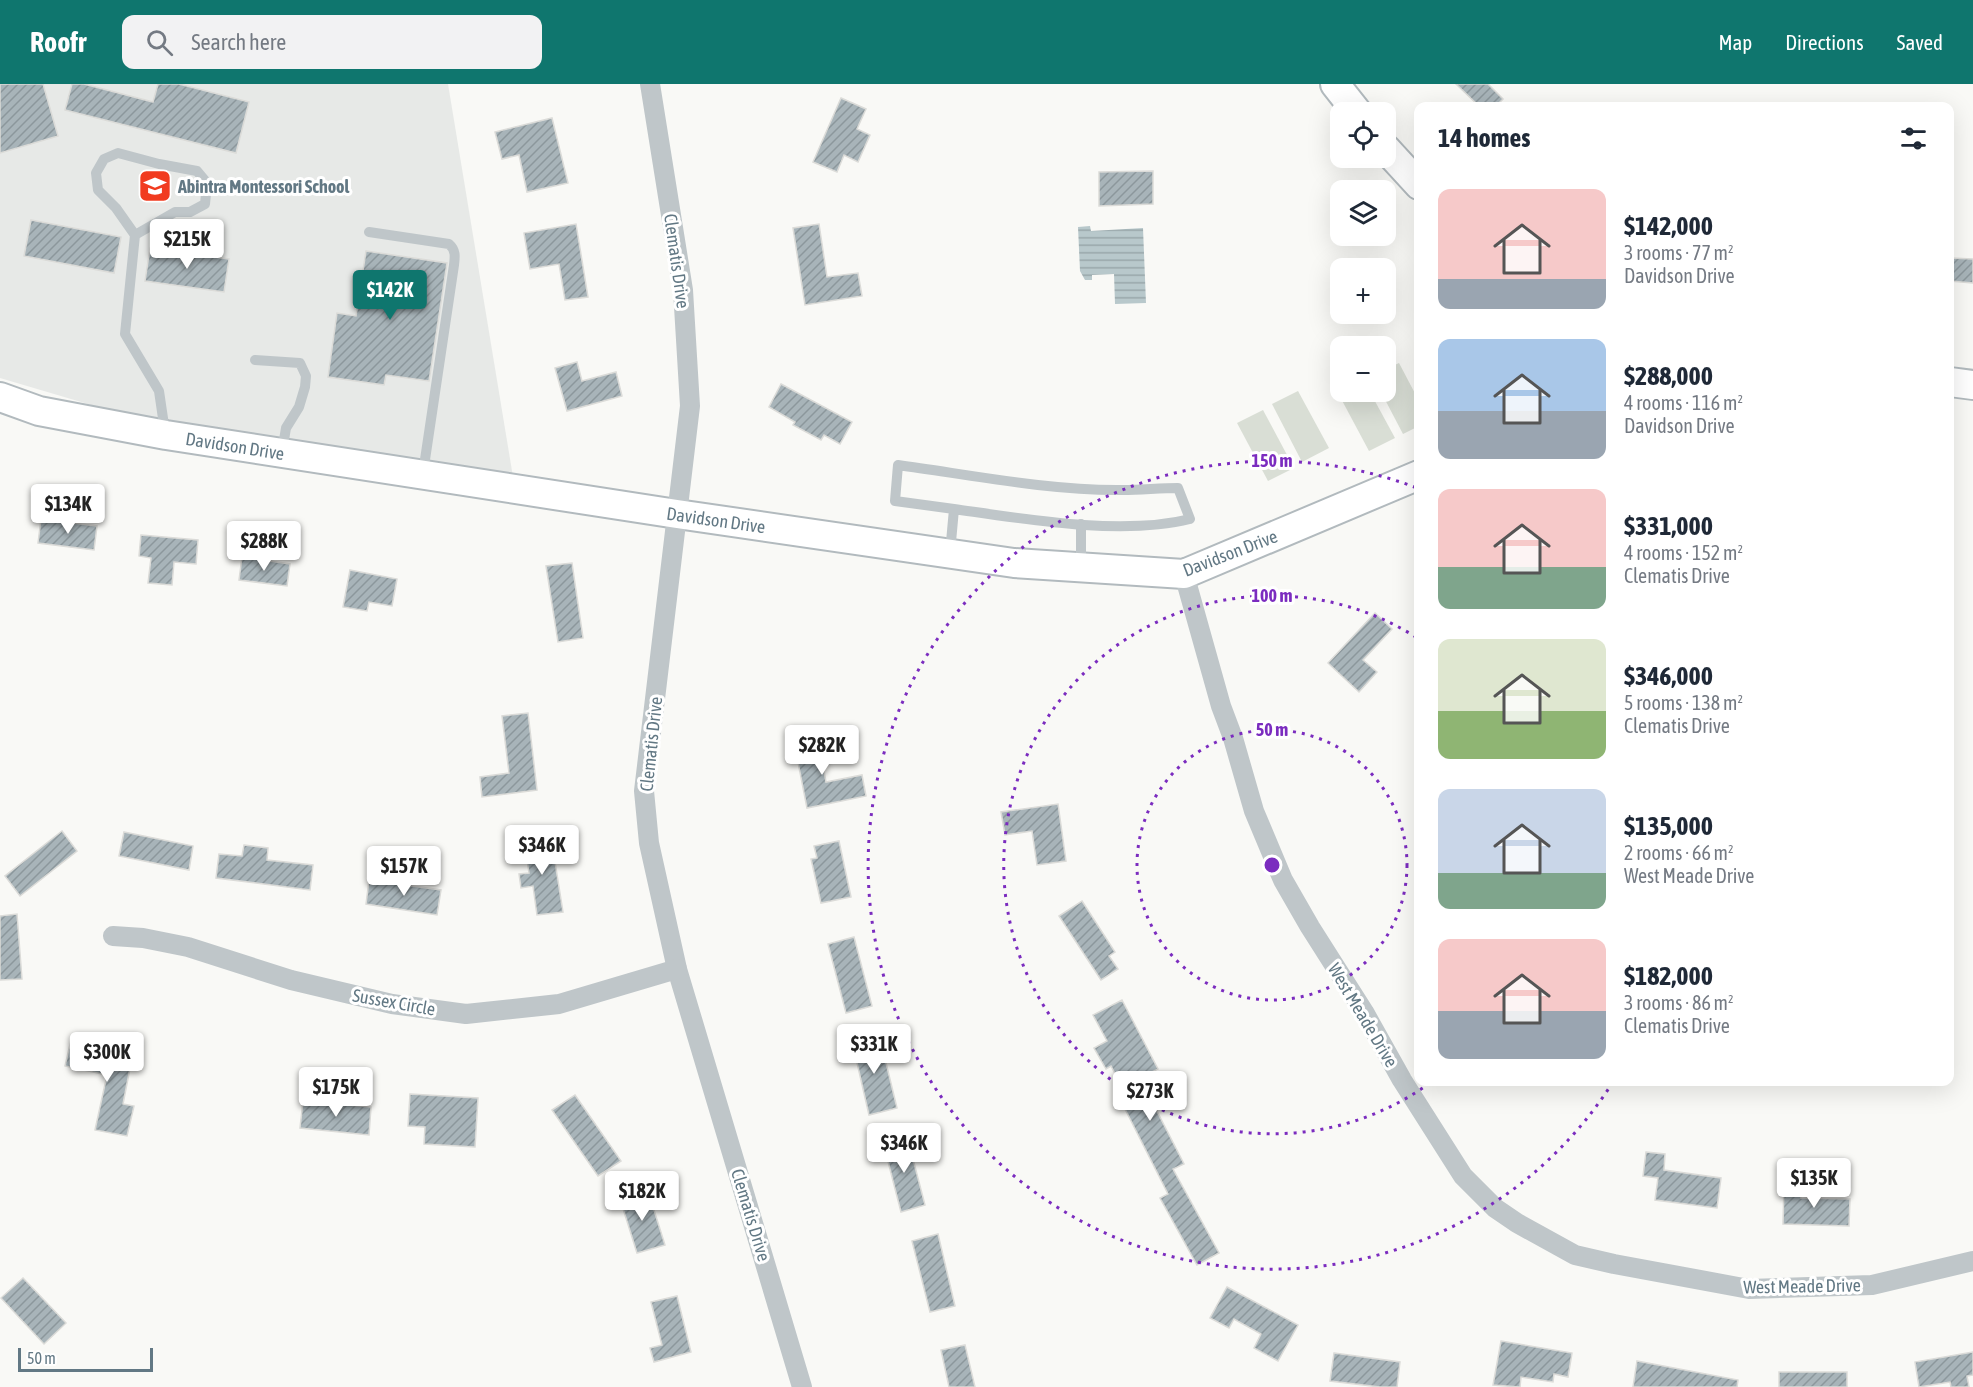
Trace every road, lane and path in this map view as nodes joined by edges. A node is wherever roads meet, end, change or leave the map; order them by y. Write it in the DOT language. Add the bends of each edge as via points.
graph roads {
  1 [pos="650,84"];
  2 [pos="1335,84"];
  3 [pos="1349,102"];
  4 [pos="1396,159"];
  5 [pos="1414,179"];
  6 [pos="369,232"];
  7 [pos="135,235"];
  8 [pos="255,360"];
  9 [pos="1954,383"];
  10 [pos="1973,385"];
  11 [pos="0,397"];
  12 [pos="166,435"];
  13 [pos="282,453"];
  14 [pos="423,476"];
  15 [pos="1414,477"];
  16 [pos="954,509"];
  17 [pos="677,514"];
  18 [pos="1081,524"];
  19 [pos="950,554"];
  20 [pos="1081,567"];
  21 [pos="1184,574"];
  22 [pos="113,936"];
  23 [pos="677,969"];
  24 [pos="1973,1261"];
  25 [pos="802,1387"];
  1 -- 17 [label="street, Clematis Drive" via="685,309 690,406"];
  2 -- 3 [label="street"];
  4 -- 5 [label="street"];
  6 -- 14 [label="lane" via="449,244 455,256"];
  7 -- 7 [label="lane" via="174,212 190,212 205,204 207,183 197,171 118,153 104,159 96,173 98,190"];
  7 -- 12 [label="lane" via="125,334 159,391"];
  8 -- 13 [label="lane" via="300,363 306,376 299,407 286,428"];
  9 -- 10 [label="street"];
  11 -- 12 [label="street, Davidson Drive" via="39,411"];
  12 -- 13 [label="street, Davidson Drive"];
  13 -- 14 [label="street, Davidson Drive"];
  14 -- 17 [label="street, Davidson Drive"];
  15 -- 21 [label="street, Davidson Drive"];
  16 -- 18 [label="lane"];
  16 -- 18 [label="lane" via="895,501 898,465 1075,488 1178,488 1190,519 1167,525"];
  16 -- 19 [label="lane"];
  17 -- 19 [label="street, Davidson Drive"];
  17 -- 23 [label="street, Clematis Drive" via="644,791 649,843"];
  18 -- 20 [label="lane"];
  19 -- 20 [label="street, Davidson Drive"];
  20 -- 21 [label="street, Davidson Drive"];
  21 -- 24 [label="street, West Meade Drive" via="1254,811 1283,880 1457,1167 1495,1208 1575,1254 1749,1290 1872,1285"];
  22 -- 23 [label="street, Sussex Circle" via="188,947 291,980 392,1004 466,1014 559,1004"];
  23 -- 25 [label="street, Clematis Drive"];
}
